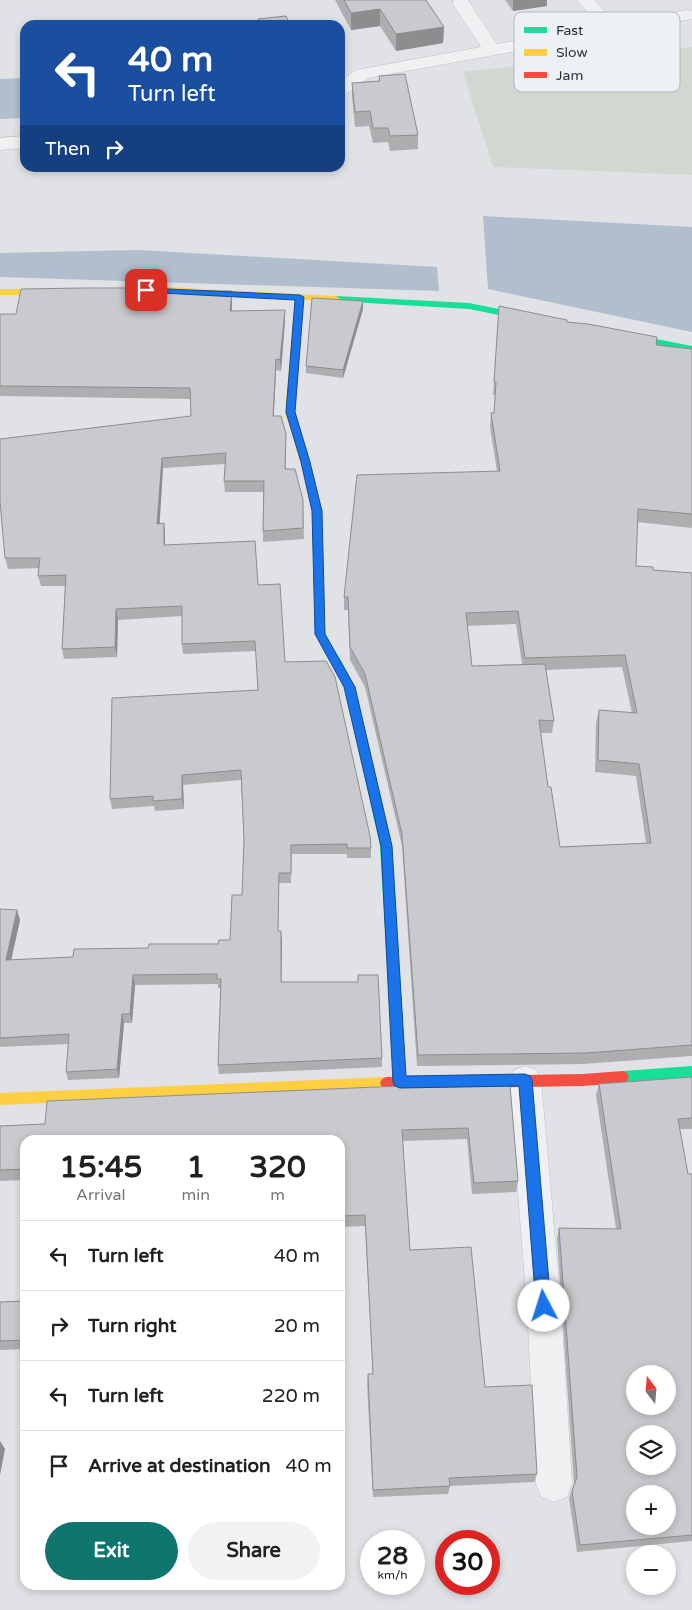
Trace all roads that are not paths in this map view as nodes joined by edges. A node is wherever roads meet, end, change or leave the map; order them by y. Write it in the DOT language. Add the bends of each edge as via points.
graph roads {
  1 [pos="586,0"];
  2 [pos="466,1"];
  3 [pos="596,12"];
  4 [pos="514,46"];
  5 [pos="492,50"];
  6 [pos="345,86"];
  7 [pos="20,142"];
  8 [pos="0,144"];
  9 [pos="96,291"];
  10 [pos="0,292"];
  11 [pos="67,292"];
  12 [pos="300,297"];
  13 [pos="546,321"];
  14 [pos="605,332"];
  15 [pos="692,349"];
  16 [pos="692,1072"];
  17 [pos="525,1080"];
  18 [pos="400,1082"];
  19 [pos="0,1099"];
  20 [pos="554,1484"];
  1 -- 3 [label="street"];
  2 -- 5 [label="street"];
  4 -- 5 [label="street"];
  5 -- 6 [label="street" via="362,74"];
  7 -- 8 [label="street"];
  9 -- 12 [label="street" via="164,290"];
  10 -- 11 [label="street"];
  12 -- 13 [label="street" via="469,306"];
  12 -- 18 [label="street" via="290,412 317,511 320,634 350,687 386,846"];
  14 -- 15 [label="street"];
  16 -- 17 [label="street" via="583,1080"];
  17 -- 18 [label="street"];
  17 -- 20 [label="street" via="544,1306"];
  18 -- 19 [label="street"];
}
